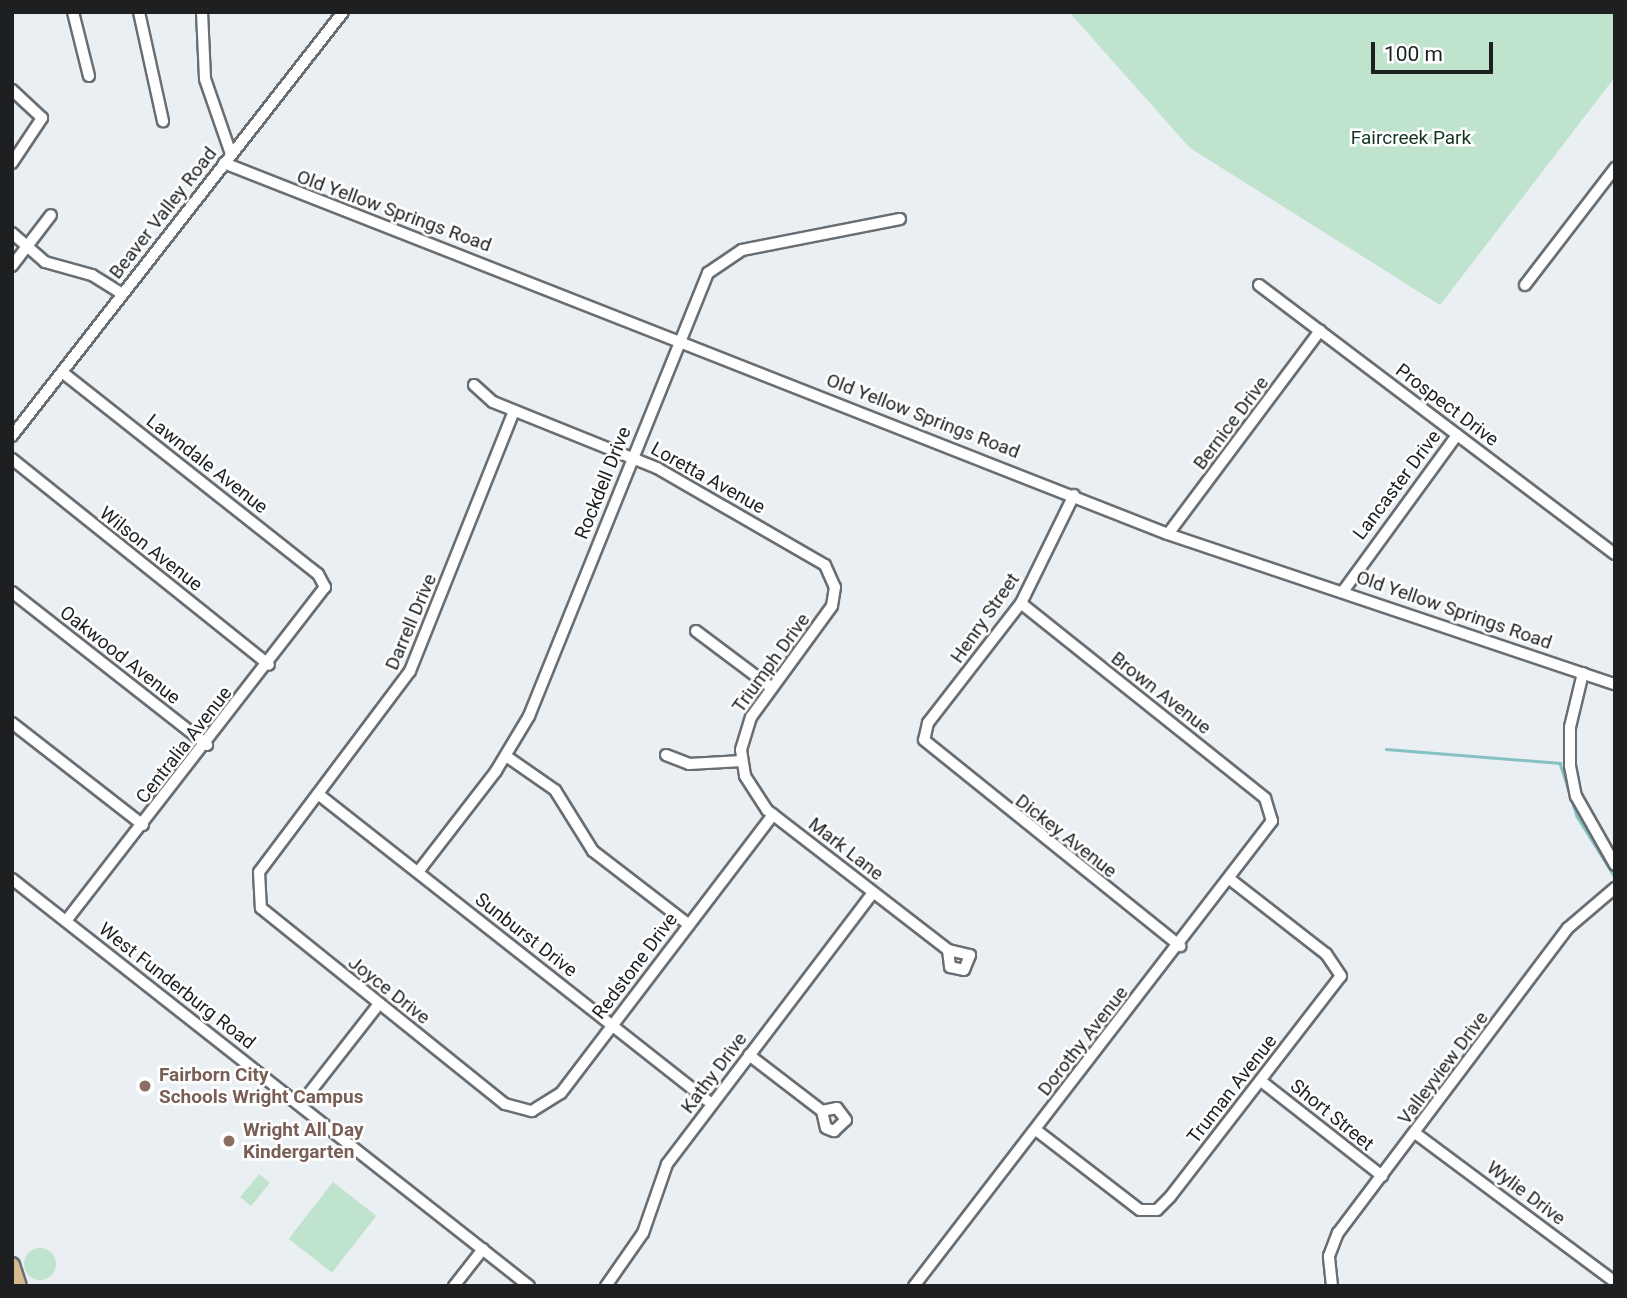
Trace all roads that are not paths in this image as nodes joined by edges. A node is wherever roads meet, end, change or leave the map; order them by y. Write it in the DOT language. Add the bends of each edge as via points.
graph roads {
  1 [pos="73,12"];
  2 [pos="139,12"];
  3 [pos="202,12"];
  4 [pos="343,12"];
  5 [pos="89,76"];
  6 [pos="12,90"];
  7 [pos="163,121"];
  8 [pos="227,159"];
  9 [pos="12,163"];
  10 [pos="1615,168"];
  11 [pos="51,215"];
  12 [pos="900,219"];
  13 [pos="12,233"];
  14 [pos="28,248"];
  15 [pos="12,265"];
  16 [pos="1259,285"];
  17 [pos="1525,285"];
  18 [pos="122,294"];
  19 [pos="1320,331"];
  20 [pos="680,338"];
  21 [pos="62,372"];
  22 [pos="474,385"];
  23 [pos="514,411"];
  24 [pos="1457,435"];
  25 [pos="12,436"];
  26 [pos="632,457"];
  27 [pos="12,459"];
  28 [pos="1074,495"];
  29 [pos="1168,534"];
  30 [pos="1615,554"];
  31 [pos="325,587"];
  32 [pos="835,587"];
  33 [pos="1343,590"];
  34 [pos="12,592"];
  35 [pos="1021,603"];
  36 [pos="696,631"];
  37 [pos="269,665"];
  38 [pos="1583,673"];
  39 [pos="1615,684"];
  40 [pos="772,688"];
  41 [pos="12,723"];
  42 [pos="207,745"];
  43 [pos="932,752"];
  44 [pos="666,755"];
  45 [pos="506,756"];
  46 [pos="742,761"];
  47 [pos="318,794"];
  48 [pos="773,815"];
  49 [pos="1273,815"];
  50 [pos="143,825"];
  51 [pos="1615,865"];
  52 [pos="418,872"];
  53 [pos="12,879"];
  54 [pos="1231,880"];
  55 [pos="1615,888"];
  56 [pos="256,892"];
  57 [pos="873,893"];
  58 [pos="66,921"];
  59 [pos="689,925"];
  60 [pos="1180,946"];
  61 [pos="948,950"];
  62 [pos="379,1004"];
  63 [pos="612,1025"];
  64 [pos="749,1055"];
  65 [pos="1261,1080"];
  66 [pos="300,1104"];
  67 [pos="712,1104"];
  68 [pos="510,1107"];
  69 [pos="822,1111"];
  70 [pos="1036,1130"];
  71 [pos="1415,1133"];
  72 [pos="1382,1176"];
  73 [pos="483,1249"];
  74 [pos="12,1265"];
  75 [pos="1615,1282"];
  76 [pos="19,1286"];
  77 [pos="454,1286"];
  78 [pos="529,1286"];
  79 [pos="606,1286"];
  80 [pos="914,1286"];
  81 [pos="1332,1286"];
  1 -- 5 [label="street"];
  2 -- 7 [label="street"];
  3 -- 8 [label="street" via="205,79"];
  4 -- 8 [label="street, Beaver Valley Road"];
  6 -- 9 [label="street" via="42,118"];
  8 -- 18 [label="street, Beaver Valley Road"];
  8 -- 20 [label="street, Old Yellow Springs Road"];
  10 -- 17 [label="street"];
  11 -- 14 [label="street"];
  12 -- 20 [label="street, Rockdell Drive" via="730,255 702,282"];
  13 -- 14 [label="street"];
  14 -- 15 [label="street"];
  14 -- 18 [label="street" via="46,262 92,275"];
  16 -- 19 [label="street, Prospect Drive"];
  18 -- 21 [label="street, Beaver Valley Road"];
  19 -- 24 [label="street, Prospect Drive"];
  19 -- 29 [label="street, Bernice Drive"];
  20 -- 26 [label="street, Rockdell Drive"];
  20 -- 28 [label="street, Old Yellow Springs Road"];
  21 -- 25 [label="street, Beaver Valley Road"];
  21 -- 31 [label="street, Lawndale Avenue" via="318,574"];
  22 -- 23 [label="street, Loretta Avenue"];
  23 -- 26 [label="street, Loretta Avenue"];
  23 -- 47 [label="street, Darrell Drive" via="410,671"];
  24 -- 30 [label="street, Prospect Drive"];
  24 -- 33 [label="street, Lancaster Drive"];
  26 -- 32 [label="street, Loretta Avenue" via="818,560"];
  26 -- 45 [label="street, Rockdell Drive" via="535,703"];
  27 -- 37 [label="street, Wilson Avenue"];
  28 -- 29 [label="street, Old Yellow Springs Road"];
  28 -- 35 [label="street, Henry Street"];
  29 -- 33 [label="street, Old Yellow Springs Road"];
  31 -- 37 [label="street, Centralia Avenue"];
  32 -- 40 [label="street, Triumph Drive" via="829,611"];
  33 -- 38 [label="street, Old Yellow Springs Road"];
  34 -- 42 [label="street, Oakwood Avenue"];
  35 -- 43 [label="street, Henry Street" via="928,723 924,740"];
  35 -- 49 [label="street, Brown Avenue" via="1265,798"];
  36 -- 40 [label="street"];
  37 -- 42 [label="street, Centralia Avenue"];
  38 -- 39 [label="street, Old Yellow Springs Road"];
  38 -- 51 [label="street" via="1570,727 1570,766 1583,813"];
  40 -- 46 [label="street, Triumph Drive" via="746,727"];
  41 -- 50 [label="street"];
  42 -- 50 [label="street, Centralia Avenue"];
  43 -- 60 [label="street, Dickey Avenue"];
  44 -- 46 [label="street" via="689,764"];
  45 -- 52 [label="street, Rockdell Drive"];
  45 -- 59 [label="street" via="555,790 593,851"];
  46 -- 48 [label="street, Mark Lane" via="752,791"];
  47 -- 52 [label="street, Sunburst Drive"];
  47 -- 56 [label="street, Darrell Drive" via="259,872"];
  48 -- 57 [label="street, Mark Lane"];
  48 -- 59 [label="street, Redstone Drive"];
  49 -- 54 [label="street, Dorothy Avenue" via="1268,833"];
  50 -- 58 [label="street, Centralia Avenue"];
  52 -- 63 [label="street, Sunburst Drive"];
  53 -- 58 [label="street, West Funderburg Road"];
  54 -- 60 [label="street, Dorothy Avenue"];
  54 -- 65 [label="street, Truman Avenue" via="1334,961 1338,982"];
  55 -- 71 [label="street, Valleyview Drive" via="1568,928"];
  56 -- 62 [label="street, Joyce Drive" via="270,919"];
  57 -- 61 [label="street, Mark Lane"];
  57 -- 64 [label="street, Kathy Drive"];
  58 -- 66 [label="street, West Funderburg Road"];
  59 -- 63 [label="street, Redstone Drive"];
  60 -- 70 [label="street, Dorothy Avenue"];
  62 -- 66 [label="street"];
  62 -- 68 [label="street, Joyce Drive"];
  63 -- 67 [label="street, Sunburst Drive"];
  63 -- 68 [label="street, Redstone Drive" via="556,1099 538,1110"];
  64 -- 67 [label="street, Kathy Drive"];
  64 -- 69 [label="street"];
  65 -- 70 [label="street, Truman Avenue" via="1161,1207 1147,1212"];
  65 -- 72 [label="street, Short Street"];
  66 -- 73 [label="street, West Funderburg Road"];
  67 -- 79 [label="street, Kathy Drive" via="667,1164 643,1233"];
  70 -- 80 [label="street, Dorothy Avenue"];
  71 -- 72 [label="street, Valleyview Drive"];
  71 -- 75 [label="street, Wylie Drive"];
  72 -- 81 [label="street, Valleyview Drive" via="1334,1241"];
  73 -- 77 [label="street"];
  73 -- 78 [label="street, West Funderburg Road"];
  74 -- 76 [label="main road"];
}
